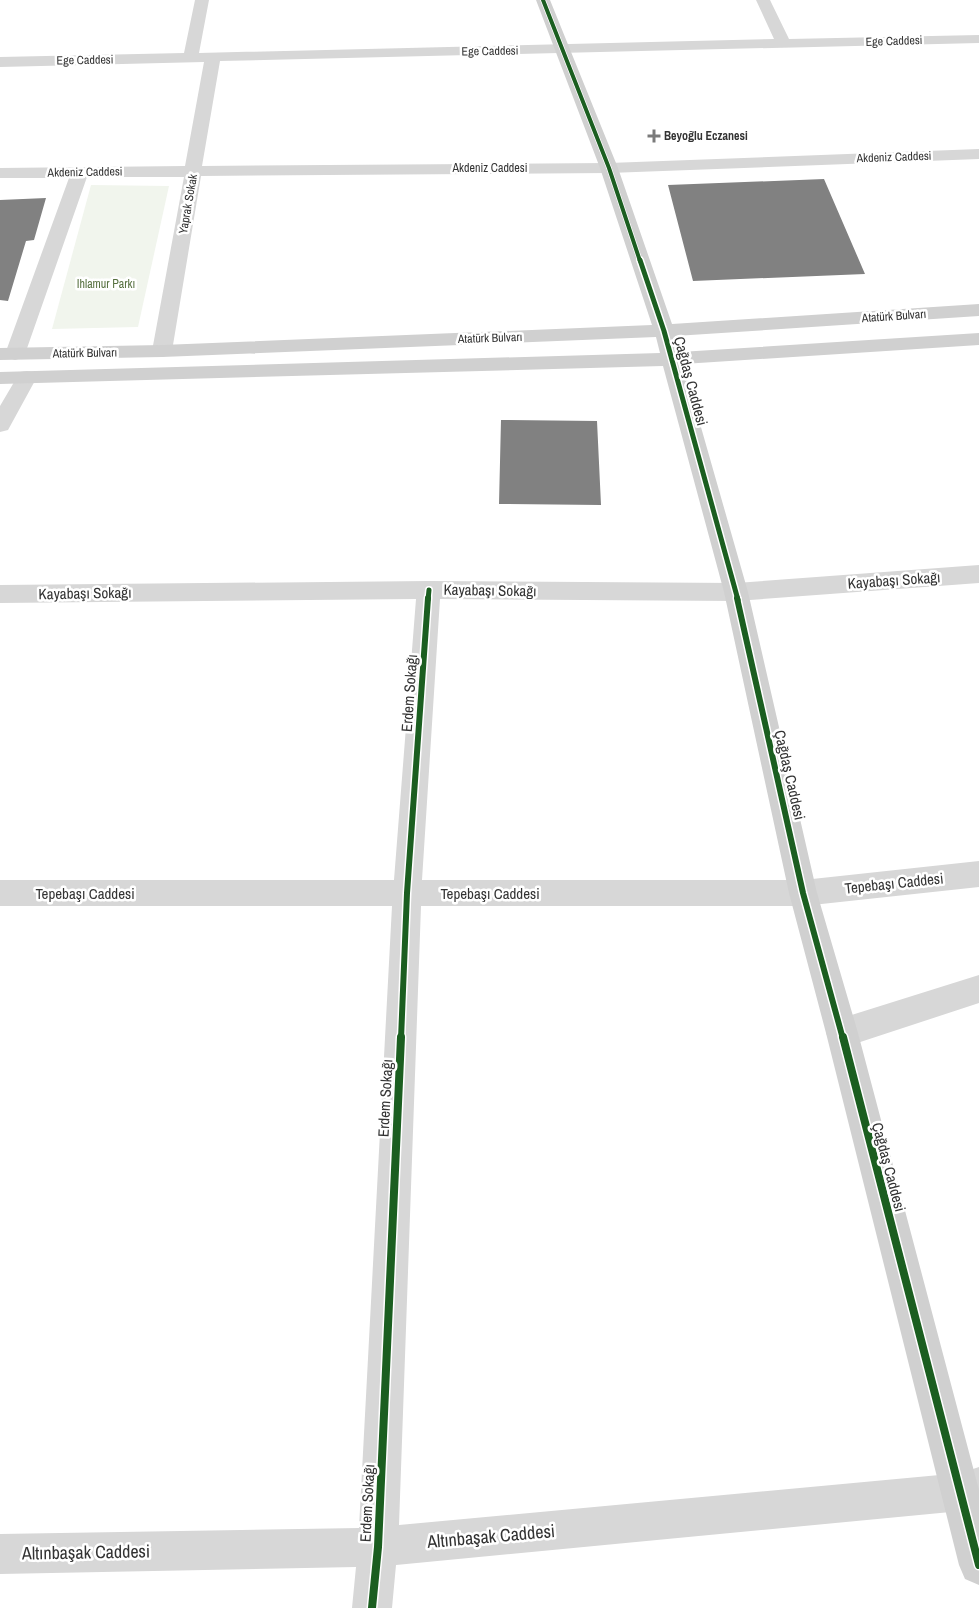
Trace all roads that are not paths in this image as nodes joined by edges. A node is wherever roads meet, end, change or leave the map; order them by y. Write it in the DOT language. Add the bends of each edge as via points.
graph roads {
  1 [pos="202,0"];
  2 [pos="543,0"];
  3 [pos="763,0"];
  4 [pos="979,39"];
  5 [pos="784,44"];
  6 [pos="562,50"];
  7 [pos="214,56"];
  8 [pos="191,57"];
  9 [pos="0,62"];
  10 [pos="979,154"];
  11 [pos="609,168"];
  12 [pos="194,170"];
  13 [pos="80,172"];
  14 [pos="0,173"];
  15 [pos="979,310"];
  16 [pos="664,331"];
  17 [pos="979,339"];
  18 [pos="162,351"];
  19 [pos="8,354"];
  20 [pos="671,359"];
  21 [pos="0,378"];
  22 [pos="27,378"];
  23 [pos="0,425"];
  24 [pos="979,574"];
  25 [pos="428,590"];
  26 [pos="736,592"];
  27 [pos="0,594"];
  28 [pos="979,874"];
  29 [pos="0,893"];
  30 [pos="407,893"];
  31 [pos="803,893"];
  32 [pos="979,990"];
  33 [pos="842,1033"];
  34 [pos="970,1489"];
  35 [pos="378,1547"];
  36 [pos="0,1554"];
  37 [pos="979,1565"];
  38 [pos="372,1608"];
  1 -- 8 [label="street"];
  2 -- 6 [label="street, Çağdaş Caddesi"];
  3 -- 5 [label="street"];
  4 -- 5 [label="street, Ege Caddesi"];
  5 -- 6 [label="street, Ege Caddesi"];
  6 -- 7 [label="street, Ege Caddesi"];
  6 -- 11 [label="street, Çağdaş Caddesi"];
  7 -- 8 [label="street, Ege Caddesi"];
  7 -- 12 [label="street, Yaprak Sokak"];
  8 -- 9 [label="street, Ege Caddesi"];
  10 -- 11 [label="street, Akdeniz Caddesi"];
  11 -- 12 [label="street, Akdeniz Caddesi"];
  11 -- 16 [label="street, Çağdaş Caddesi"];
  12 -- 13 [label="street, Akdeniz Caddesi"];
  12 -- 18 [label="street, Yaprak Sokak"];
  13 -- 14 [label="street, Akdeniz Caddesi"];
  13 -- 19 [label="street"];
  15 -- 16 [label="street, Atatürk Bulvarı"];
  16 -- 18 [label="street, Atatürk Bulvarı"];
  16 -- 20 [label="street, Çağdaş Caddesi"];
  17 -- 20 [label="street"];
  18 -- 19 [label="street, Atatürk Bulvarı"];
  20 -- 22 [label="street"];
  20 -- 26 [label="street, Çağdaş Caddesi"];
  21 -- 22 [label="street"];
  22 -- 23 [label="street"];
  24 -- 26 [label="street, Kayabaşı Sokağı"];
  25 -- 26 [label="street, Kayabaşı Sokağı"];
  25 -- 27 [label="street, Kayabaşı Sokağı"];
  25 -- 30 [label="street, Erdem Sokağı"];
  26 -- 31 [label="street, Çağdaş Caddesi"];
  28 -- 31 [label="street, Tepebaşı Caddesi"];
  29 -- 30 [label="street, Tepebaşı Caddesi"];
  30 -- 31 [label="street, Tepebaşı Caddesi"];
  30 -- 35 [label="street, Erdem Sokağı"];
  31 -- 33 [label="street, Çağdaş Caddesi"];
  32 -- 33 [label="street"];
  33 -- 34 [label="street, Çağdaş Caddesi"];
  34 -- 35 [label="street, Altınbaşak Caddesi"];
  34 -- 37 [label="street, Çağdaş Caddesi"];
  35 -- 36 [label="street, Altınbaşak Caddesi"];
  35 -- 38 [label="street, Erdem Sokağı"];
}
